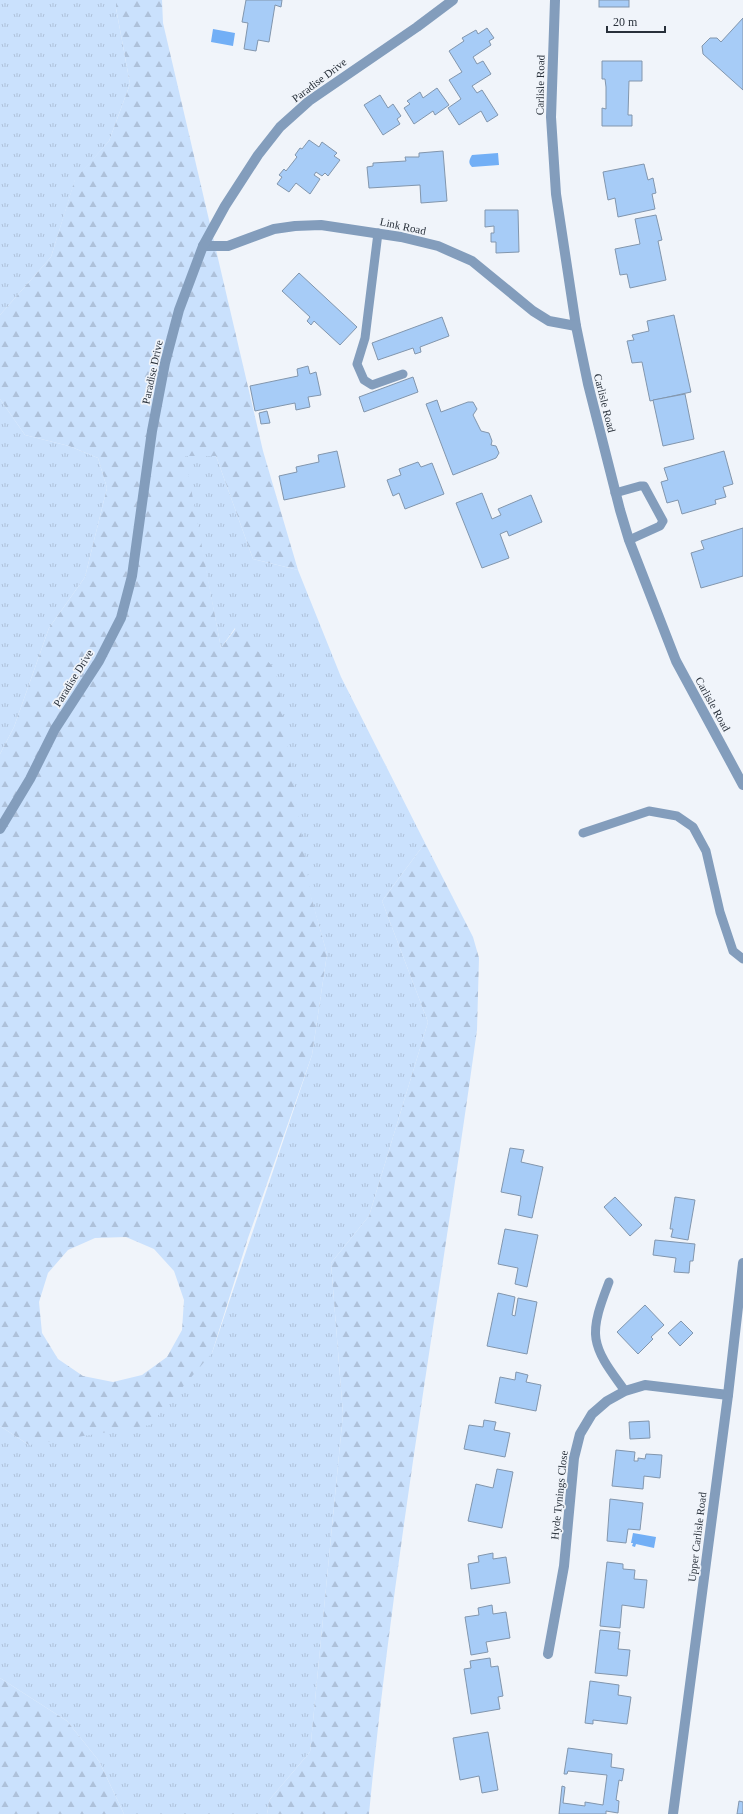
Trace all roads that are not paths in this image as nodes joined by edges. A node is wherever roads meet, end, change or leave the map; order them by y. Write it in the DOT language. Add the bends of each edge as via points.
graph roads {
  1 [pos="453,0"];
  2 [pos="555,0"];
  3 [pos="378,233"];
  4 [pos="203,246"];
  5 [pos="576,326"];
  6 [pos="403,374"];
  7 [pos="615,493"];
  8 [pos="629,540"];
  9 [pos="743,785"];
  10 [pos="0,829"];
  11 [pos="583,833"];
  12 [pos="743,959"];
  13 [pos="743,1263"];
  14 [pos="609,1282"];
  15 [pos="625,1391"];
  16 [pos="728,1395"];
  17 [pos="548,1654"];
  18 [pos="673,1814"];
  1 -- 4 [label="street, Paradise Drive" via="309,101 280,127 258,155"];
  2 -- 5 [label="street, Carlisle Road" via="551,117 556,194"];
  3 -- 4 [label="street, Link Road" via="321,225 295,226 274,230 228,246"];
  3 -- 5 [label="street, Link Road" via="438,246 472,261 549,321"];
  3 -- 6 [label="lane" via="365,338 357,364 364,380 372,385"];
  4 -- 10 [label="street, Paradise Drive" via="179,310 165,364 152,432 132,576 121,618 99,661 55,729 30,780"];
  5 -- 7 [label="street, Carlisle Road"];
  7 -- 8 [label="street, Carlisle Road"];
  7 -- 8 [label="lane" via="644,486 663,521 660,526"];
  8 -- 9 [label="street, Carlisle Road" via="676,661"];
  11 -- 12 [label="lane" via="649,811 677,816 693,827 706,851 720,912 733,950"];
  13 -- 16 [label="street, Upper Carlisle Road"];
  14 -- 15 [label="lane" via="597,1317 596,1339 605,1363"];
  15 -- 16 [label="street, Hyde Tynings Close" via="646,1385"];
  15 -- 17 [label="street, Hyde Tynings Close" via="607,1401 592,1414 580,1434 574,1458 564,1566"];
  16 -- 18 [label="street, Upper Carlisle Road"];
}
